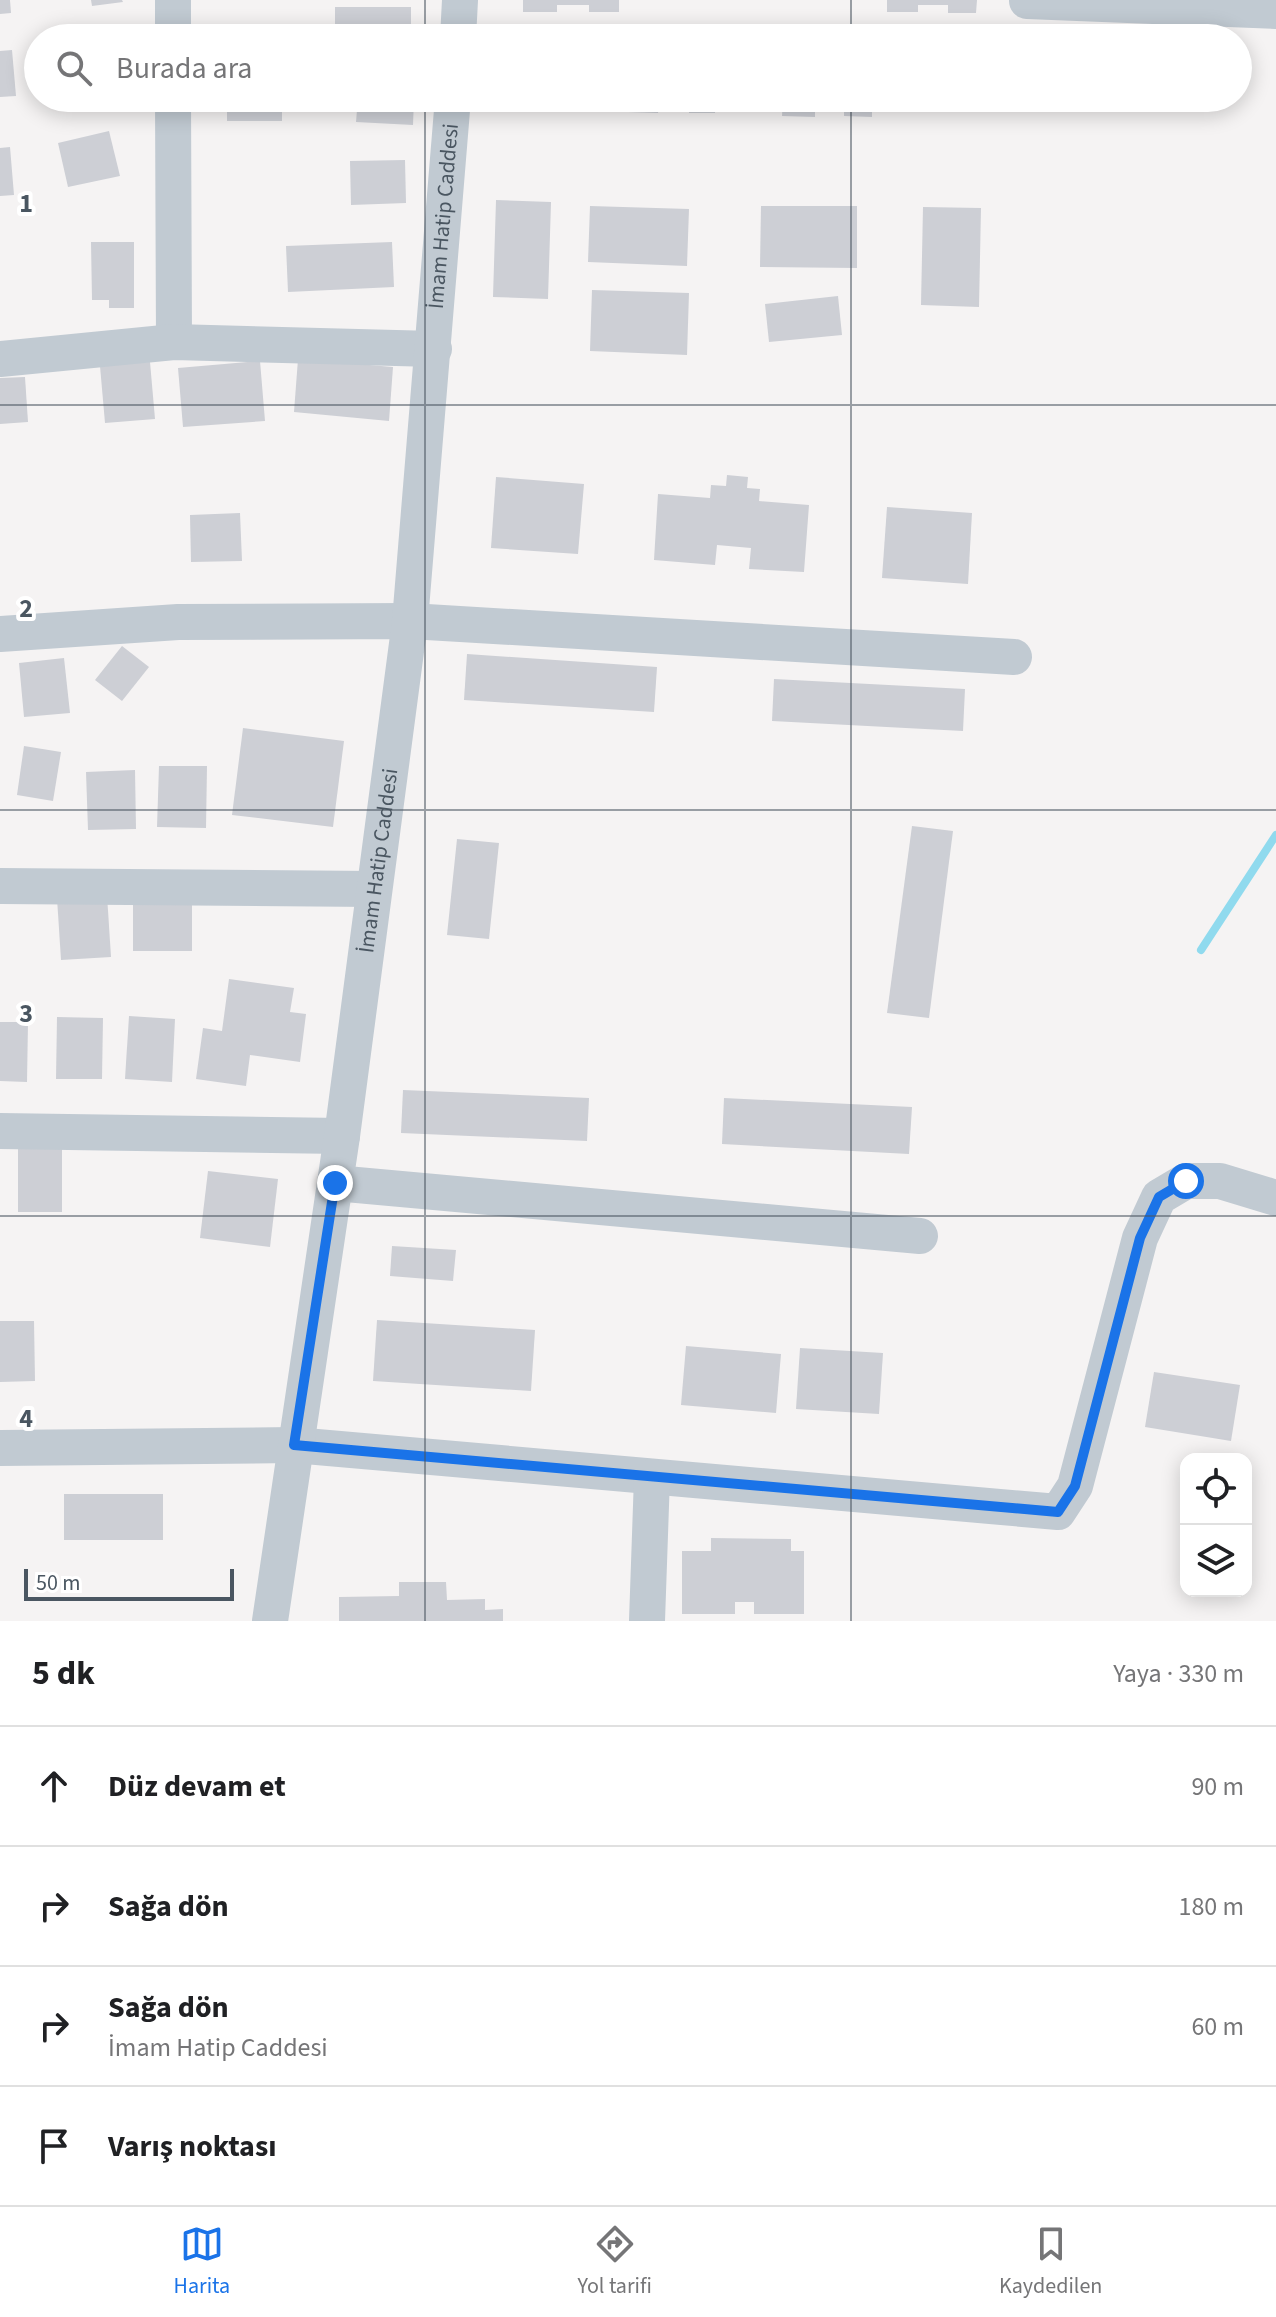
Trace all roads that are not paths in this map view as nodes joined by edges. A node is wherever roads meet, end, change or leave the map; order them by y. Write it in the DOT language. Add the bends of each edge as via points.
graph roads {
  1 [pos="173,0"];
  2 [pos="460,0"];
  3 [pos="1027,1"];
  4 [pos="1224,4"];
  5 [pos="1276,11"];
  6 [pos="173,24"];
  7 [pos="459,24"];
  8 [pos="173,112"];
  9 [pos="452,112"];
  10 [pos="174,342"];
  11 [pos="434,349"];
  12 [pos="0,359"];
  13 [pos="410,621"];
  14 [pos="0,634"];
  15 [pos="1014,657"];
  16 [pos="0,886"];
  17 [pos="374,889"];
  18 [pos="0,1131"];
  19 [pos="342,1136"];
  20 [pos="335,1183"];
  21 [pos="1276,1198"];
  22 [pos="920,1236"];
  23 [pos="294,1445"];
  24 [pos="0,1448"];
  25 [pos="652,1477"];
  26 [pos="270,1621"];
  27 [pos="647,1621"];
  1 -- 6 [label="street"];
  2 -- 7 [label="street"];
  3 -- 4 [label="street"];
  4 -- 5 [label="street"];
  8 -- 10 [label="street"];
  9 -- 11 [label="street, İmam Hatip Caddesi"];
  10 -- 11 [label="street"];
  10 -- 12 [label="street"];
  11 -- 13 [label="street, İmam Hatip Caddesi"];
  13 -- 14 [label="street" via="178,622"];
  13 -- 15 [label="street"];
  13 -- 17 [label="street, İmam Hatip Caddesi"];
  16 -- 17 [label="street"];
  17 -- 19 [label="street, İmam Hatip Caddesi"];
  18 -- 19 [label="street"];
  19 -- 20 [label="street, İmam Hatip Caddesi"];
  20 -- 22 [label="street"];
  20 -- 23 [label="street, İmam Hatip Caddesi"];
  21 -- 25 [label="street" via="1220,1181 1186,1181 1159,1197 1140,1238 1075,1486 1058,1512"];
  23 -- 24 [label="street"];
  23 -- 25 [label="street"];
  23 -- 26 [label="street, İmam Hatip Caddesi"];
  25 -- 27 [label="street"];
}
